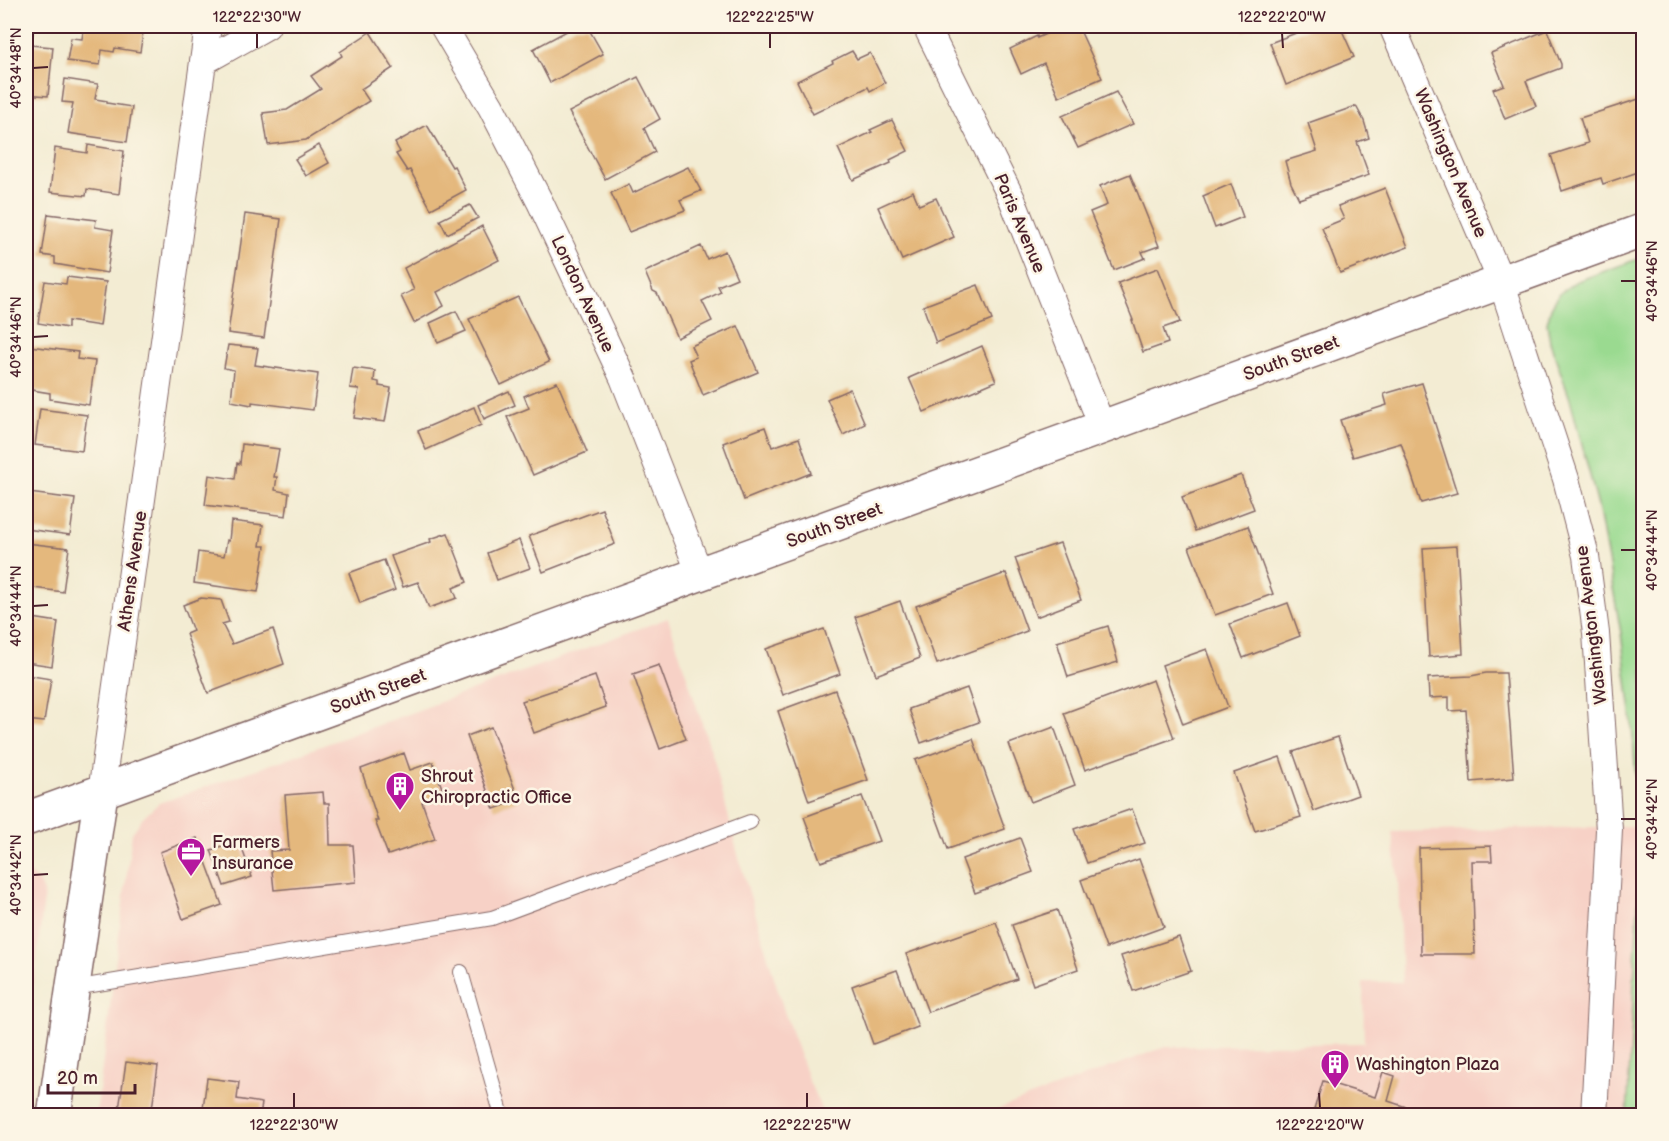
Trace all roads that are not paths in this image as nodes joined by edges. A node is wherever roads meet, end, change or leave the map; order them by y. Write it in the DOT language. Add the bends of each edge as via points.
graph roads {
  1 [pos="208,26"];
  2 [pos="267,26"];
  3 [pos="443,26"];
  4 [pos="926,26"];
  5 [pos="1392,26"];
  6 [pos="203,62"];
  7 [pos="1644,230"];
  8 [pos="1501,281"];
  9 [pos="1102,426"];
  10 [pos="700,574"];
  11 [pos="101,793"];
  12 [pos="26,819"];
  13 [pos="750,822"];
  14 [pos="461,972"];
  15 [pos="72,988"];
  16 [pos="54,1116"];
  17 [pos="502,1116"];
  18 [pos="1594,1116"];
  1 -- 6 [label="street, Athens Avenue"];
  2 -- 6 [label="street"];
  3 -- 10 [label="street, London Avenue" via="540,202 623,378"];
  4 -- 9 [label="street, Paris Avenue" via="1012,199"];
  5 -- 8 [label="street, Washington Avenue"];
  6 -- 11 [label="street, Athens Avenue"];
  7 -- 8 [label="street, South Street"];
  8 -- 9 [label="street, South Street"];
  8 -- 18 [label="street, Washington Avenue" via="1566,478 1586,556 1596,633 1609,830"];
  9 -- 10 [label="street, South Street"];
  10 -- 11 [label="street, South Street"];
  11 -- 12 [label="street, South Street"];
  11 -- 15 [label="street, Athens Avenue"];
  13 -- 15 [label="lane" via="492,918"];
  14 -- 17 [label="lane"];
  15 -- 16 [label="street, Athens Avenue"];
}
